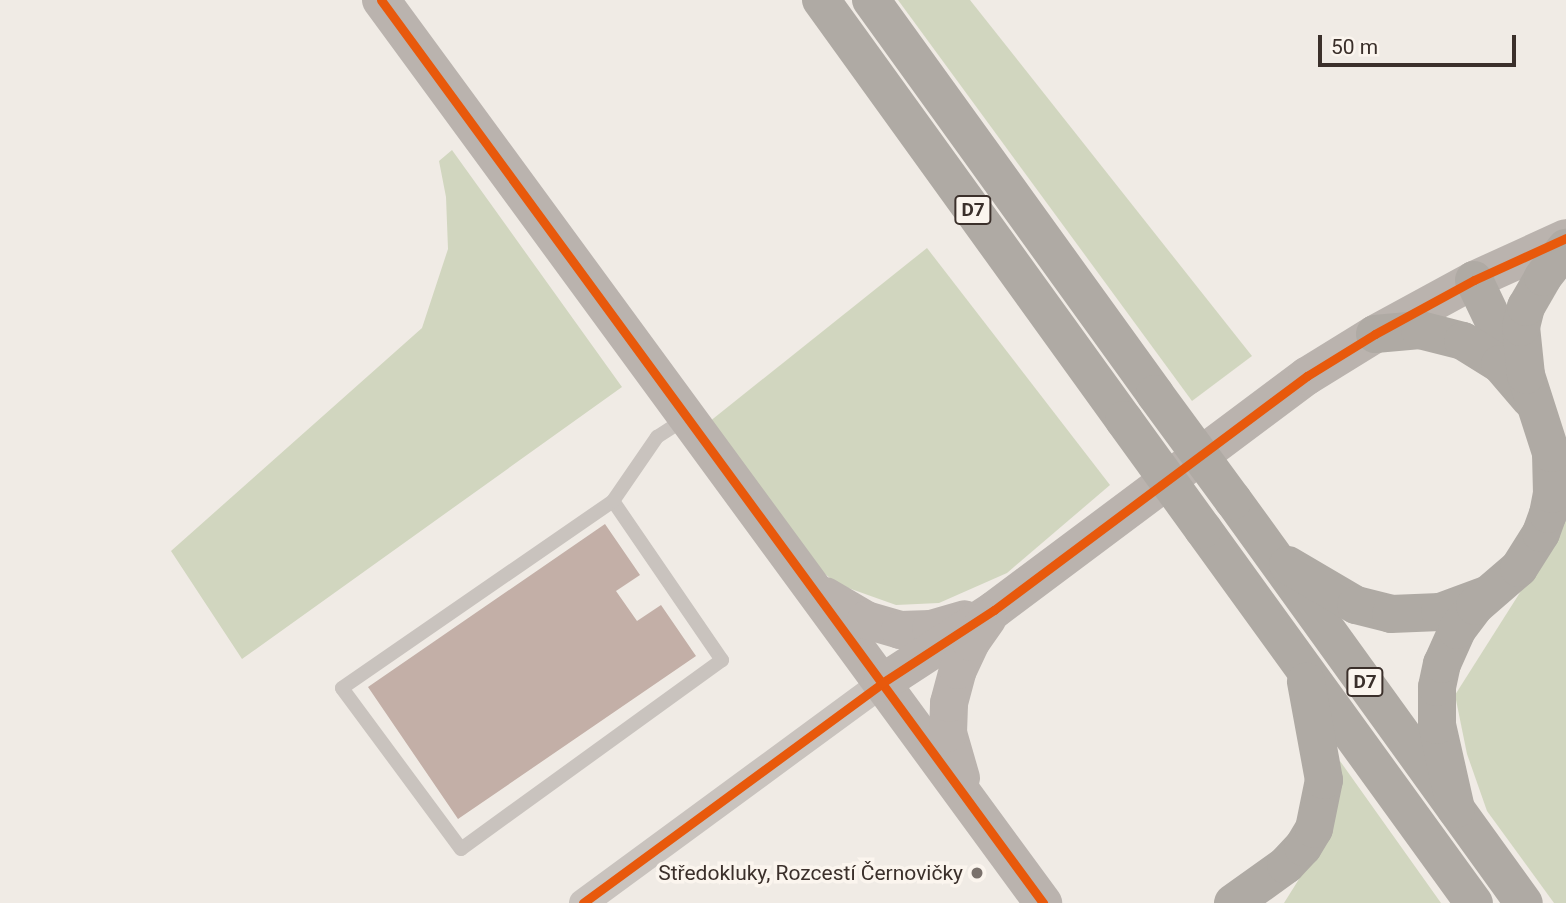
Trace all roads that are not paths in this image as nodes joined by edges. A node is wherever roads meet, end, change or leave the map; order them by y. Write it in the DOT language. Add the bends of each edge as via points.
graph roads {
  1 [pos="381,0"];
  2 [pos="821,0"];
  3 [pos="872,0"];
  4 [pos="1566,238"];
  5 [pos="1566,248"];
  6 [pos="1474,280"];
  7 [pos="1375,334"];
  8 [pos="1538,414"];
  9 [pos="685,419"];
  10 [pos="613,501"];
  11 [pos="1273,556"];
  12 [pos="809,584"];
  13 [pos="1488,594"];
  14 [pos="994,610"];
  15 [pos="1303,666"];
  16 [pos="882,683"];
  17 [pos="972,806"];
  18 [pos="1456,809"];
  19 [pos="583,903"];
  20 [pos="1043,903"];
  21 [pos="1233,903"];
  22 [pos="1474,903"];
  23 [pos="1524,903"];
  1 -- 9 [label="street"];
  2 -- 15 [label="highway, D7, bridge"];
  3 -- 11 [label="highway, D7, bridge"];
  4 -- 6 [label="street"];
  5 -- 8 [label="highway" via="1537,287 1521,327 1526,375"];
  6 -- 7 [label="street"];
  6 -- 8 [label="highway"];
  7 -- 8 [label="highway" via="1420,330 1463,341 1500,363"];
  7 -- 14 [label="street" via="1307,376"];
  8 -- 13 [label="highway" via="1551,453 1548,514 1519,568"];
  9 -- 10 [label="lane" via="657,437"];
  9 -- 12 [label="street"];
  10 -- 10 [label="lane" via="342,688 461,849 722,660"];
  11 -- 13 [label="highway" via="1356,605 1391,614 1440,612"];
  11 -- 18 [label="highway, D7"];
  12 -- 14 [label="street" via="840,607 900,630 931,629"];
  12 -- 16 [label="street"];
  13 -- 18 [label="highway" via="1451,641 1437,687 1437,725"];
  14 -- 16 [label="street"];
  14 -- 17 [label="street" via="971,642 949,703 948,733"];
  15 -- 21 [label="highway" via="1324,780 1314,829 1281,878"];
  15 -- 22 [label="highway, D7"];
  16 -- 17 [label="street"];
  16 -- 19 [label="street"];
  17 -- 20 [label="street"];
  18 -- 23 [label="highway, D7"];
}
